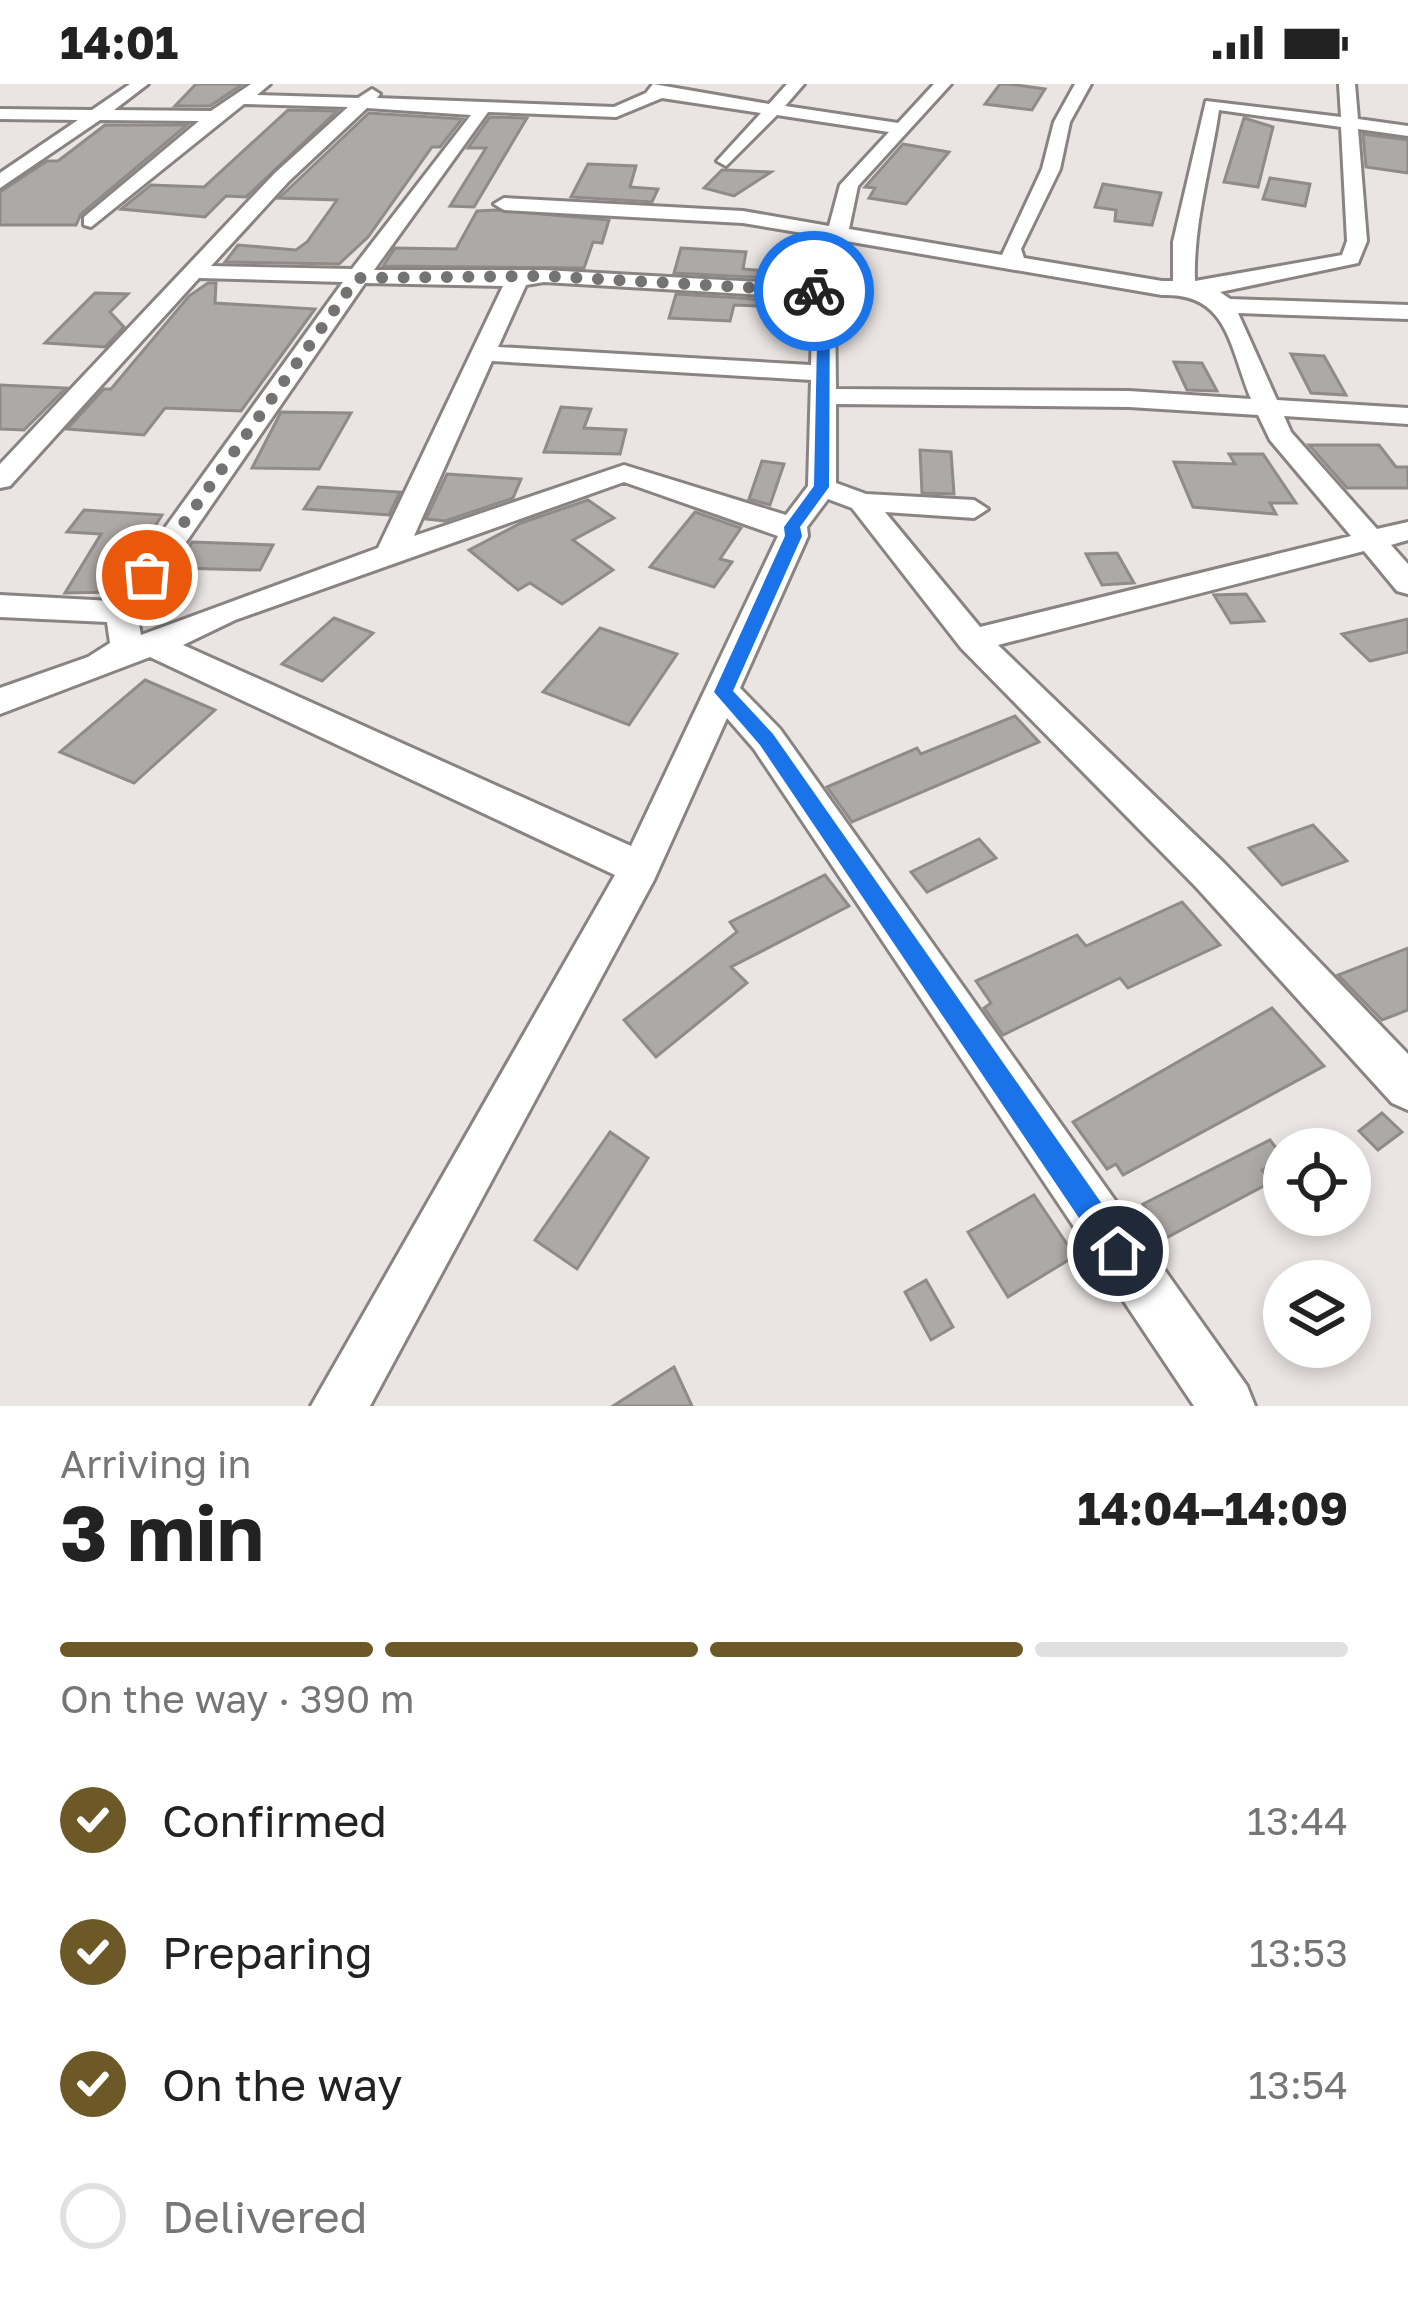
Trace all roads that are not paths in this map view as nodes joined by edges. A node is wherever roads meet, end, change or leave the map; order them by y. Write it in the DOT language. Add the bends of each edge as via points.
graph roads {
  1 [pos="140,84"];
  2 [pos="796,84"];
  3 [pos="943,84"];
  4 [pos="1083,84"];
  5 [pos="1220,84"];
  6 [pos="1347,84"];
  7 [pos="660,89"];
  8 [pos="253,92"];
  9 [pos="22,93"];
  10 [pos="370,93"];
  11 [pos="0,98"];
  12 [pos="1212,104"];
  13 [pos="477,107"];
  14 [pos="770,110"];
  15 [pos="0,114"];
  16 [pos="95,115"];
  17 [pos="215,116"];
  18 [pos="1350,123"];
  19 [pos="900,128"];
  20 [pos="1408,130"];
  21 [pos="726,161"];
  22 [pos="0,182"];
  23 [pos="504,204"];
  24 [pos="91,220"];
  25 [pos="835,232"];
  26 [pos="1015,265"];
  27 [pos="198,272"];
  28 [pos="357,278"];
  29 [pos="517,280"];
  30 [pos="824,292"];
  31 [pos="1203,294"];
  32 [pos="1408,312"];
  33 [pos="483,353"];
  34 [pos="825,384"];
  35 [pos="1265,404"];
  36 [pos="1408,416"];
  37 [pos="0,480"];
  38 [pos="822,487"];
  39 [pos="862,502"];
  40 [pos="974,508"];
  41 [pos="792,527"];
  42 [pos="1408,531"];
  43 [pos="1368,539"];
  44 [pos="388,559"];
  45 [pos="1408,584"];
  46 [pos="0,606"];
  47 [pos="134,635"];
  48 [pos="974,640"];
  49 [pos="723,692"];
  50 [pos="0,700"];
  51 [pos="640,868"];
  52 [pos="1408,1088"];
  53 [pos="338,1406"];
  54 [pos="1227,1406"];
  1 -- 16 [label="street"];
  2 -- 14 [label="street"];
  3 -- 19 [label="street"];
  4 -- 26 [label="street" via="1011,249"];
  5 -- 12 [label="street"];
  6 -- 18 [label="street"];
  7 -- 13 [label="street" via="616,112"];
  7 -- 14 [label="street"];
  8 -- 10 [label="street"];
  8 -- 17 [label="street"];
  9 -- 11 [label="street"];
  10 -- 13 [label="street"];
  10 -- 27 [label="street"];
  12 -- 18 [label="street"];
  12 -- 31 [label="street" via="1183,242"];
  13 -- 28 [label="street" via="481,114"];
  14 -- 19 [label="street"];
  14 -- 21 [label="street"];
  15 -- 16 [label="street"];
  16 -- 17 [label="street"];
  16 -- 22 [label="street"];
  17 -- 24 [label="street"];
  18 -- 20 [label="street"];
  18 -- 31 [label="street" via="1352,259"];
  19 -- 25 [label="street" via="849,185"];
  23 -- 25 [label="street" via="743,217"];
  25 -- 26 [label="street"];
  25 -- 30 [label="street"];
  26 -- 31 [label="street"];
  27 -- 28 [label="street"];
  27 -- 37 [label="street"];
  28 -- 29 [label="street"];
  28 -- 47 [label="street"];
  29 -- 30 [label="street"];
  29 -- 33 [label="street"];
  30 -- 34 [label="street"];
  31 -- 32 [label="street"];
  31 -- 35 [label="street"];
  33 -- 34 [label="street"];
  33 -- 44 [label="street"];
  34 -- 35 [label="street"];
  34 -- 38 [label="street"];
  35 -- 36 [label="street"];
  35 -- 43 [label="street" via="1279,434"];
  38 -- 39 [label="street"];
  38 -- 41 [label="street"];
  39 -- 40 [label="street"];
  39 -- 48 [label="street"];
  41 -- 44 [label="street" via="624,472"];
  41 -- 49 [label="street"];
  42 -- 43 [label="street"];
  43 -- 45 [label="street"];
  43 -- 48 [label="street"];
  44 -- 47 [label="street"];
  46 -- 47 [label="street"];
  47 -- 50 [label="street" via="85,671"];
  47 -- 51 [label="street"];
  48 -- 52 [label="street"];
  49 -- 51 [label="street"];
  49 -- 54 [label="street" via="766,740"];
  51 -- 53 [label="street"];
}
